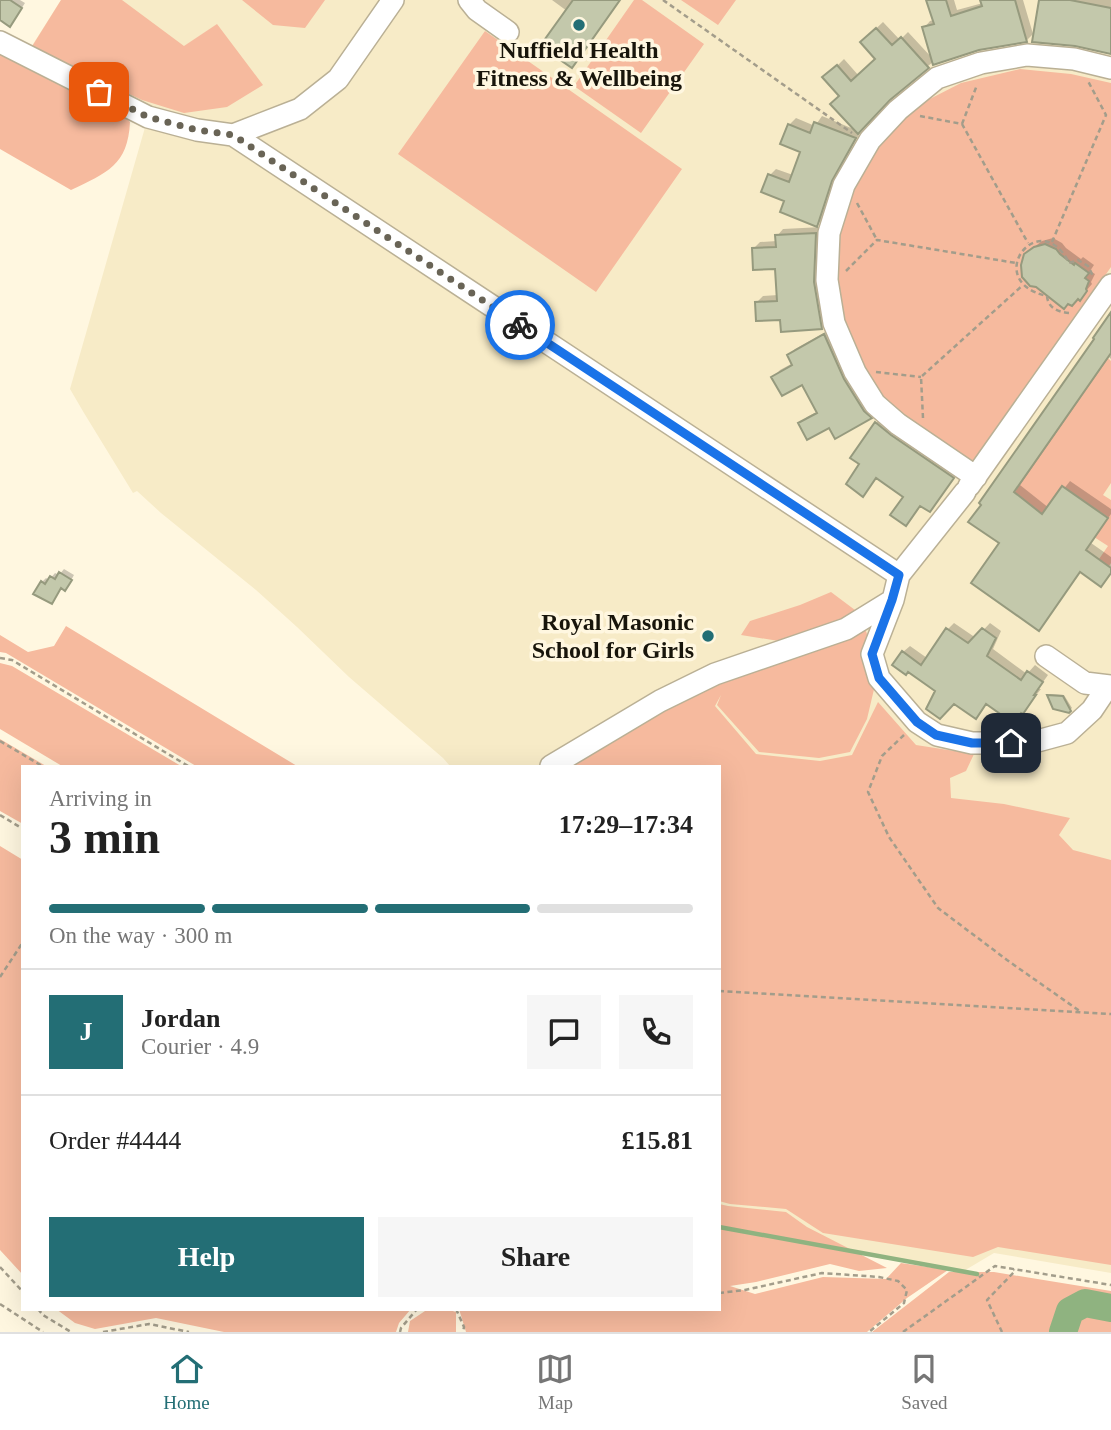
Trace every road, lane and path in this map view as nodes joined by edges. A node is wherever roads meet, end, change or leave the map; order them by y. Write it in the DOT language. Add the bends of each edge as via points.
graph roads {
  1 [pos="393,0"];
  2 [pos="470,0"];
  3 [pos="663,0"];
  4 [pos="508,33"];
  5 [pos="0,42"];
  6 [pos="1077,60"];
  7 [pos="986,62"];
  8 [pos="1111,68"];
  9 [pos="896,112"];
  10 [pos="1111,114"];
  11 [pos="1106,115"];
  12 [pos="962,124"];
  13 [pos="854,134"];
  14 [pos="233,135"];
  15 [pos="846,182"];
  16 [pos="877,240"];
  17 [pos="1051,243"];
  18 [pos="1029,244"];
  19 [pos="1016,263"];
  20 [pos="1102,282"];
  21 [pos="1023,285"];
  22 [pos="828,288"];
  23 [pos="1076,312"];
  24 [pos="854,369"];
  25 [pos="921,377"];
  26 [pos="925,442"];
  27 [pos="970,485"];
  28 [pos="899,575"];
  29 [pos="892,600"];
  30 [pos="1046,656"];
  31 [pos="0,657"];
  32 [pos="1110,686"];
  33 [pos="917,722"];
  34 [pos="0,741"];
  35 [pos="40,765"];
  36 [pos="186,765"];
  37 [pos="553,765"];
  38 [pos="0,816"];
  39 [pos="21,828"];
  40 [pos="21,945"];
  41 [pos="0,977"];
  42 [pos="721,991"];
  43 [pos="1082,1012"];
  44 [pos="1111,1014"];
  45 [pos="0,1267"];
  46 [pos="1009,1269"];
  47 [pos="1111,1285"];
  48 [pos="21,1290"];
  49 [pos="721,1293"];
  50 [pos="0,1304"];
  51 [pos="40,1311"];
  52 [pos="415,1311"];
  53 [pos="457,1311"];
  54 [pos="43,1332"];
  55 [pos="71,1332"];
  56 [pos="103,1332"];
  57 [pos="189,1332"];
  58 [pos="400,1332"];
  59 [pos="463,1332"];
  60 [pos="869,1332"];
  61 [pos="903,1332"];
  62 [pos="1002,1332"];
  1 -- 14 [label="lane" via="338,79 300,109"];
  2 -- 4 [label="lane"];
  3 -- 13 [label="path"];
  5 -- 14 [label="lane" via="148,117"];
  6 -- 7 [label="lane" via="1027,55"];
  6 -- 8 [label="lane"];
  6 -- 11 [label="path"];
  7 -- 9 [label="lane" via="937,78"];
  7 -- 12 [label="path"];
  9 -- 12 [label="path"];
  9 -- 15 [label="lane" via="870,140"];
  10 -- 11 [label="path"];
  11 -- 17 [label="path"];
  12 -- 18 [label="path"];
  14 -- 28 [label="lane"];
  15 -- 16 [label="path"];
  15 -- 22 [label="lane" via="829,233"];
  16 -- 19 [label="path"];
  16 -- 22 [label="path"];
  17 -- 18 [label="path"];
  17 -- 20 [label="path" via="1063,251 1069,263 1078,260"];
  18 -- 19 [label="path"];
  19 -- 21 [label="path"];
  20 -- 27 [label="lane"];
  21 -- 23 [label="path" via="1046,296 1057,310"];
  21 -- 25 [label="path"];
  22 -- 24 [label="lane" via="834,323"];
  24 -- 25 [label="path"];
  24 -- 26 [label="lane" via="874,404"];
  25 -- 26 [label="path"];
  26 -- 27 [label="lane"];
  27 -- 28 [label="lane"];
  28 -- 29 [label="lane"];
  29 -- 33 [label="lane" via="872,654 879,678"];
  29 -- 37 [label="lane" via="846,629 715,674"];
  30 -- 32 [label="lane" via="1085,684"];
  31 -- 36 [label="path"];
  32 -- 33 [label="lane" via="1067,733 1030,743 972,743 936,735"];
  33 -- 43 [label="path" via="882,756 868,792 889,837 939,908"];
  34 -- 35 [label="path"];
  38 -- 39 [label="path"];
  40 -- 41 [label="path"];
  42 -- 43 [label="path"];
  43 -- 44 [label="path"];
  45 -- 48 [label="path"];
  46 -- 47 [label="path"];
  46 -- 61 [label="path" via="995,1266"];
  46 -- 62 [label="path" via="1015,1271 987,1300"];
  49 -- 60 [label="path" via="822,1273 898,1281 907,1290 904,1303"];
  50 -- 54 [label="path"];
  51 -- 55 [label="path"];
  52 -- 58 [label="path"];
  53 -- 59 [label="path"];
  56 -- 57 [label="path" via="149,1324"];
}
